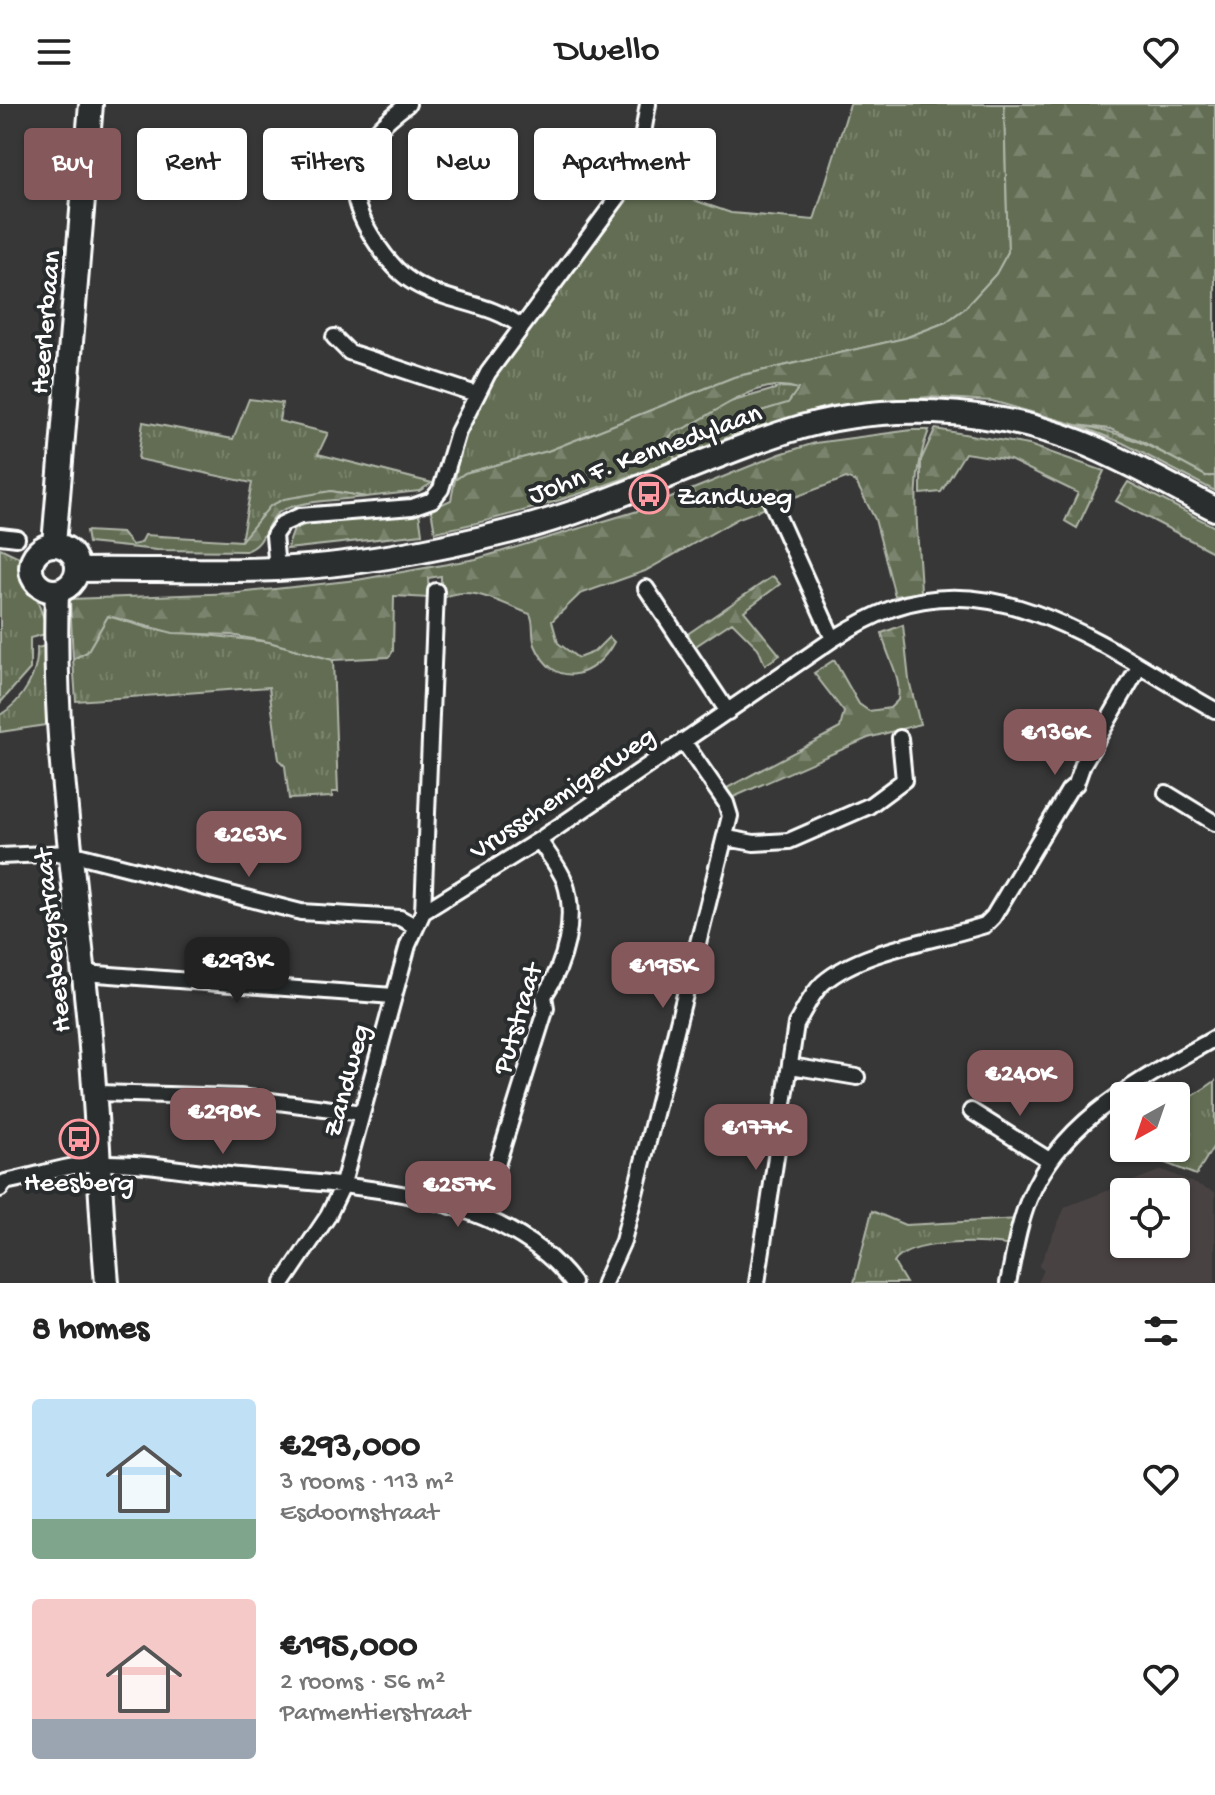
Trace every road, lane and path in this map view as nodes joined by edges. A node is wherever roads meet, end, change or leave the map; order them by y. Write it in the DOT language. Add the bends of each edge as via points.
graph roads {
  1 [pos="91,104"];
  2 [pos="408,104"];
  3 [pos="648,104"];
  4 [pos="387,110"];
  5 [pos="522,327"];
  6 [pos="334,337"];
  7 [pos="476,394"];
  8 [pos="770,499"];
  9 [pos="1215,509"];
  10 [pos="0,536"];
  11 [pos="17,538"];
  12 [pos="54,544"];
  13 [pos="277,569"];
  14 [pos="77,570"];
  15 [pos="646,588"];
  16 [pos="57,591"];
  17 [pos="436,591"];
  18 [pos="833,639"];
  19 [pos="1139,667"];
  20 [pos="1215,710"];
  21 [pos="728,712"];
  22 [pos="900,738"];
  23 [pos="683,741"];
  24 [pos="1166,793"];
  25 [pos="1215,823"];
  26 [pos="727,838"];
  27 [pos="539,840"];
  28 [pos="70,853"];
  29 [pos="0,856"];
  30 [pos="423,912"];
  31 [pos="415,926"];
  32 [pos="84,973"];
  33 [pos="393,996"];
  34 [pos="1215,1038"];
  35 [pos="791,1066"];
  36 [pos="857,1077"];
  37 [pos="97,1093"];
  38 [pos="971,1111"];
  39 [pos="362,1113"];
  40 [pos="1049,1160"];
  41 [pos="101,1163"];
  42 [pos="342,1187"];
  43 [pos="0,1189"];
  44 [pos="481,1216"];
  45 [pos="107,1283"];
  46 [pos="283,1283"];
  47 [pos="573,1283"];
  48 [pos="604,1283"];
  49 [pos="757,1283"];
  50 [pos="1008,1283"];
  1 -- 12 [label="street, Heerlerbaan"];
  2 -- 4 [label="street"];
  3 -- 5 [label="street" via="641,145 621,193"];
  4 -- 5 [label="street" via="355,163 354,197 361,221 402,276 497,311"];
  5 -- 7 [label="street"];
  6 -- 7 [label="street" via="349,352"];
  7 -- 13 [label="street" via="441,489 432,500 412,507 287,520 274,535"];
  8 -- 18 [label="street"];
  9 -- 13 [label="street, John F. Kennedylaan" via="1097,449 1040,429 990,418 895,413 789,430 624,495 519,529 365,562"];
  10 -- 11 [label="street"];
  12 -- 14 [label="street" via="71,552"];
  12 -- 16 [label="street" via="40,548 30,567 38,586"];
  13 -- 14 [label="street, John F. Kennedylaan"];
  14 -- 16 [label="street" via="71,584"];
  15 -- 21 [label="street"];
  16 -- 28 [label="street, Heesbergstraat" via="55,640"];
  17 -- 30 [label="street, Zandweg"];
  18 -- 19 [label="street, Vrusschemigerweg" via="894,608 925,600 977,599 1058,621"];
  18 -- 21 [label="street, Vrusschemigerweg"];
  19 -- 20 [label="street, Vrusschemigerweg"];
  19 -- 35 [label="street" via="1076,784 993,917 985,925 886,953 824,982 796,1024"];
  21 -- 23 [label="street, Vrusschemigerweg"];
  22 -- 26 [label="street" via="904,780 869,806 789,841"];
  23 -- 26 [label="street" via="726,803"];
  23 -- 27 [label="street, Vrusschemigerweg"];
  24 -- 25 [label="street"];
  26 -- 48 [label="street" via="623,1241"];
  27 -- 30 [label="street, Vrusschemigerweg"];
  27 -- 44 [label="street, Putstraat" via="565,880 571,912 567,941 544,996 546,1008"];
  28 -- 29 [label="street"];
  28 -- 31 [label="street" via="301,912 400,918"];
  28 -- 32 [label="street, Heesbergstraat"];
  30 -- 31 [label="street, Zandweg"];
  31 -- 33 [label="street, Zandweg"];
  32 -- 33 [label="street"];
  32 -- 37 [label="street, Heesbergstraat"];
  33 -- 39 [label="street, Zandweg"];
  34 -- 40 [label="street" via="1111,1098"];
  35 -- 36 [label="street"];
  35 -- 49 [label="street"];
  37 -- 39 [label="street" via="240,1097"];
  37 -- 41 [label="street, Heesbergstraat"];
  38 -- 40 [label="street"];
  39 -- 42 [label="street, Zandweg"];
  40 -- 50 [label="street" via="1028,1201"];
  41 -- 42 [label="street"];
  41 -- 43 [label="street" via="5,1182"];
  41 -- 45 [label="street, Heesbergstraat"];
  42 -- 44 [label="street"];
  42 -- 46 [label="street, Zandweg"];
  44 -- 47 [label="street" via="533,1244"];
}
